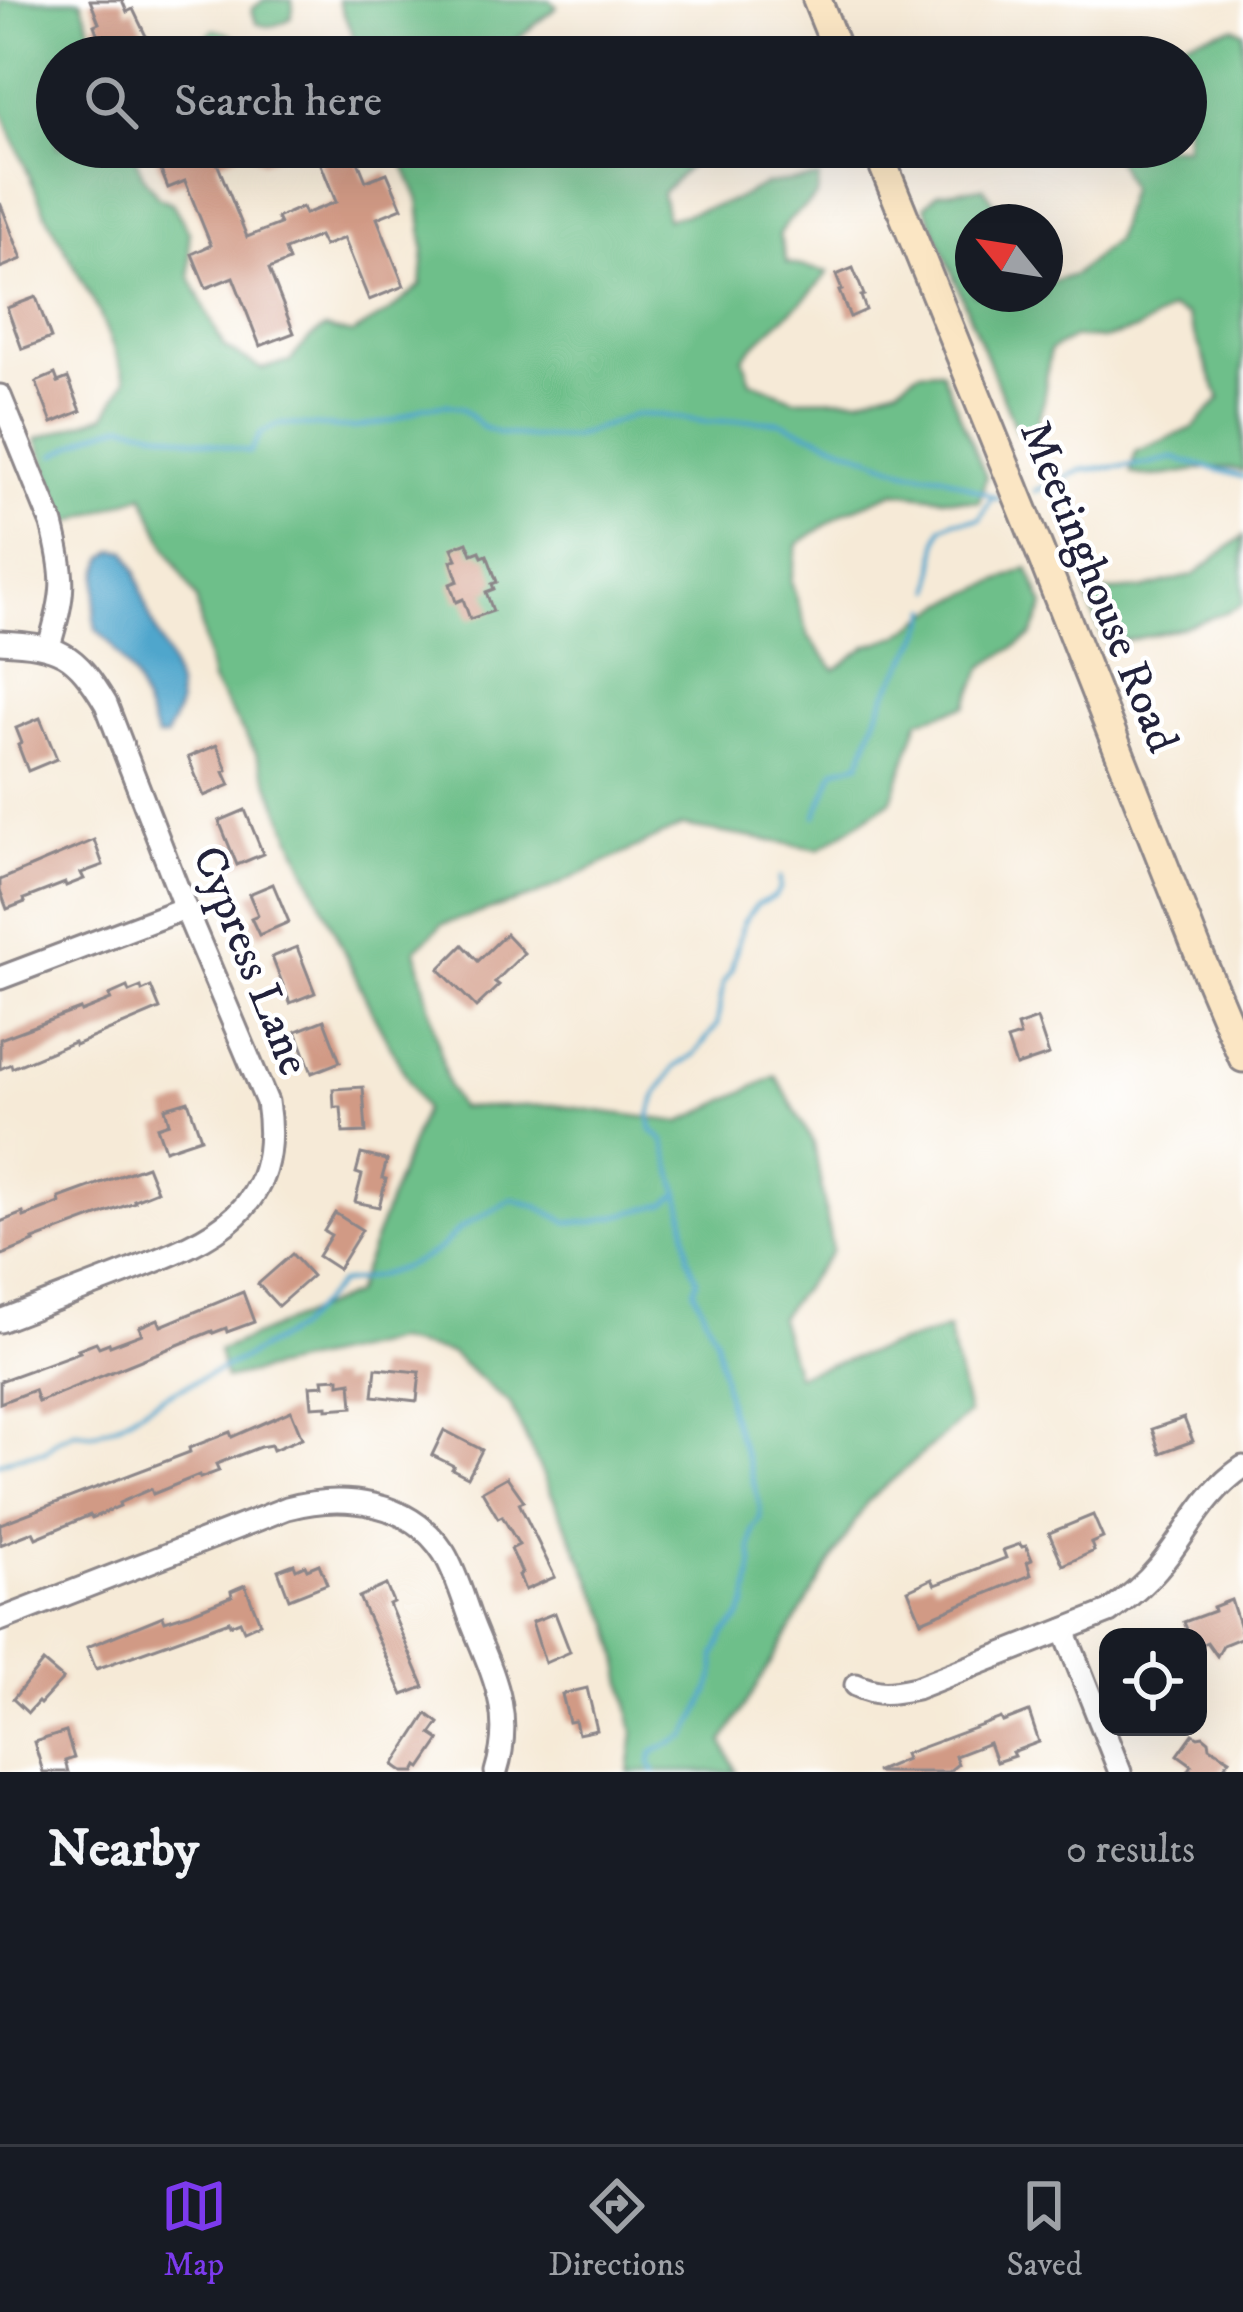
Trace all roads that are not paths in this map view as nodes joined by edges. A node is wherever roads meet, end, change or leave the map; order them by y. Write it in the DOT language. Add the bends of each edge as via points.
graph roads {
  1 [pos="817,0"];
  2 [pos="832,36"];
  3 [pos="884,168"];
  4 [pos="0,396"];
  5 [pos="0,642"];
  6 [pos="49,646"];
  7 [pos="185,908"];
  8 [pos="0,978"];
  9 [pos="1243,1058"];
  10 [pos="0,1321"];
  11 [pos="1243,1467"];
  12 [pos="0,1620"];
  13 [pos="1064,1630"];
  14 [pos="856,1685"];
  15 [pos="496,1772"];
  16 [pos="1120,1772"];
  1 -- 2 [label="street"];
  3 -- 9 [label="street, Meetinghouse Road"];
  4 -- 6 [label="street" via="58,545 63,600"];
  5 -- 6 [label="street"];
  6 -- 7 [label="street, Cypress Lane" via="75,661 106,704"];
  7 -- 8 [label="street"];
  7 -- 10 [label="street, Cypress Lane" via="266,1102 272,1133 258,1184 228,1224 187,1248"];
  11 -- 13 [label="street" via="1129,1597"];
  12 -- 15 [label="street" via="286,1508 326,1498 362,1501 413,1523 445,1555 498,1686 505,1738"];
  13 -- 14 [label="street" via="916,1688 872,1693"];
  13 -- 16 [label="street"];
}
